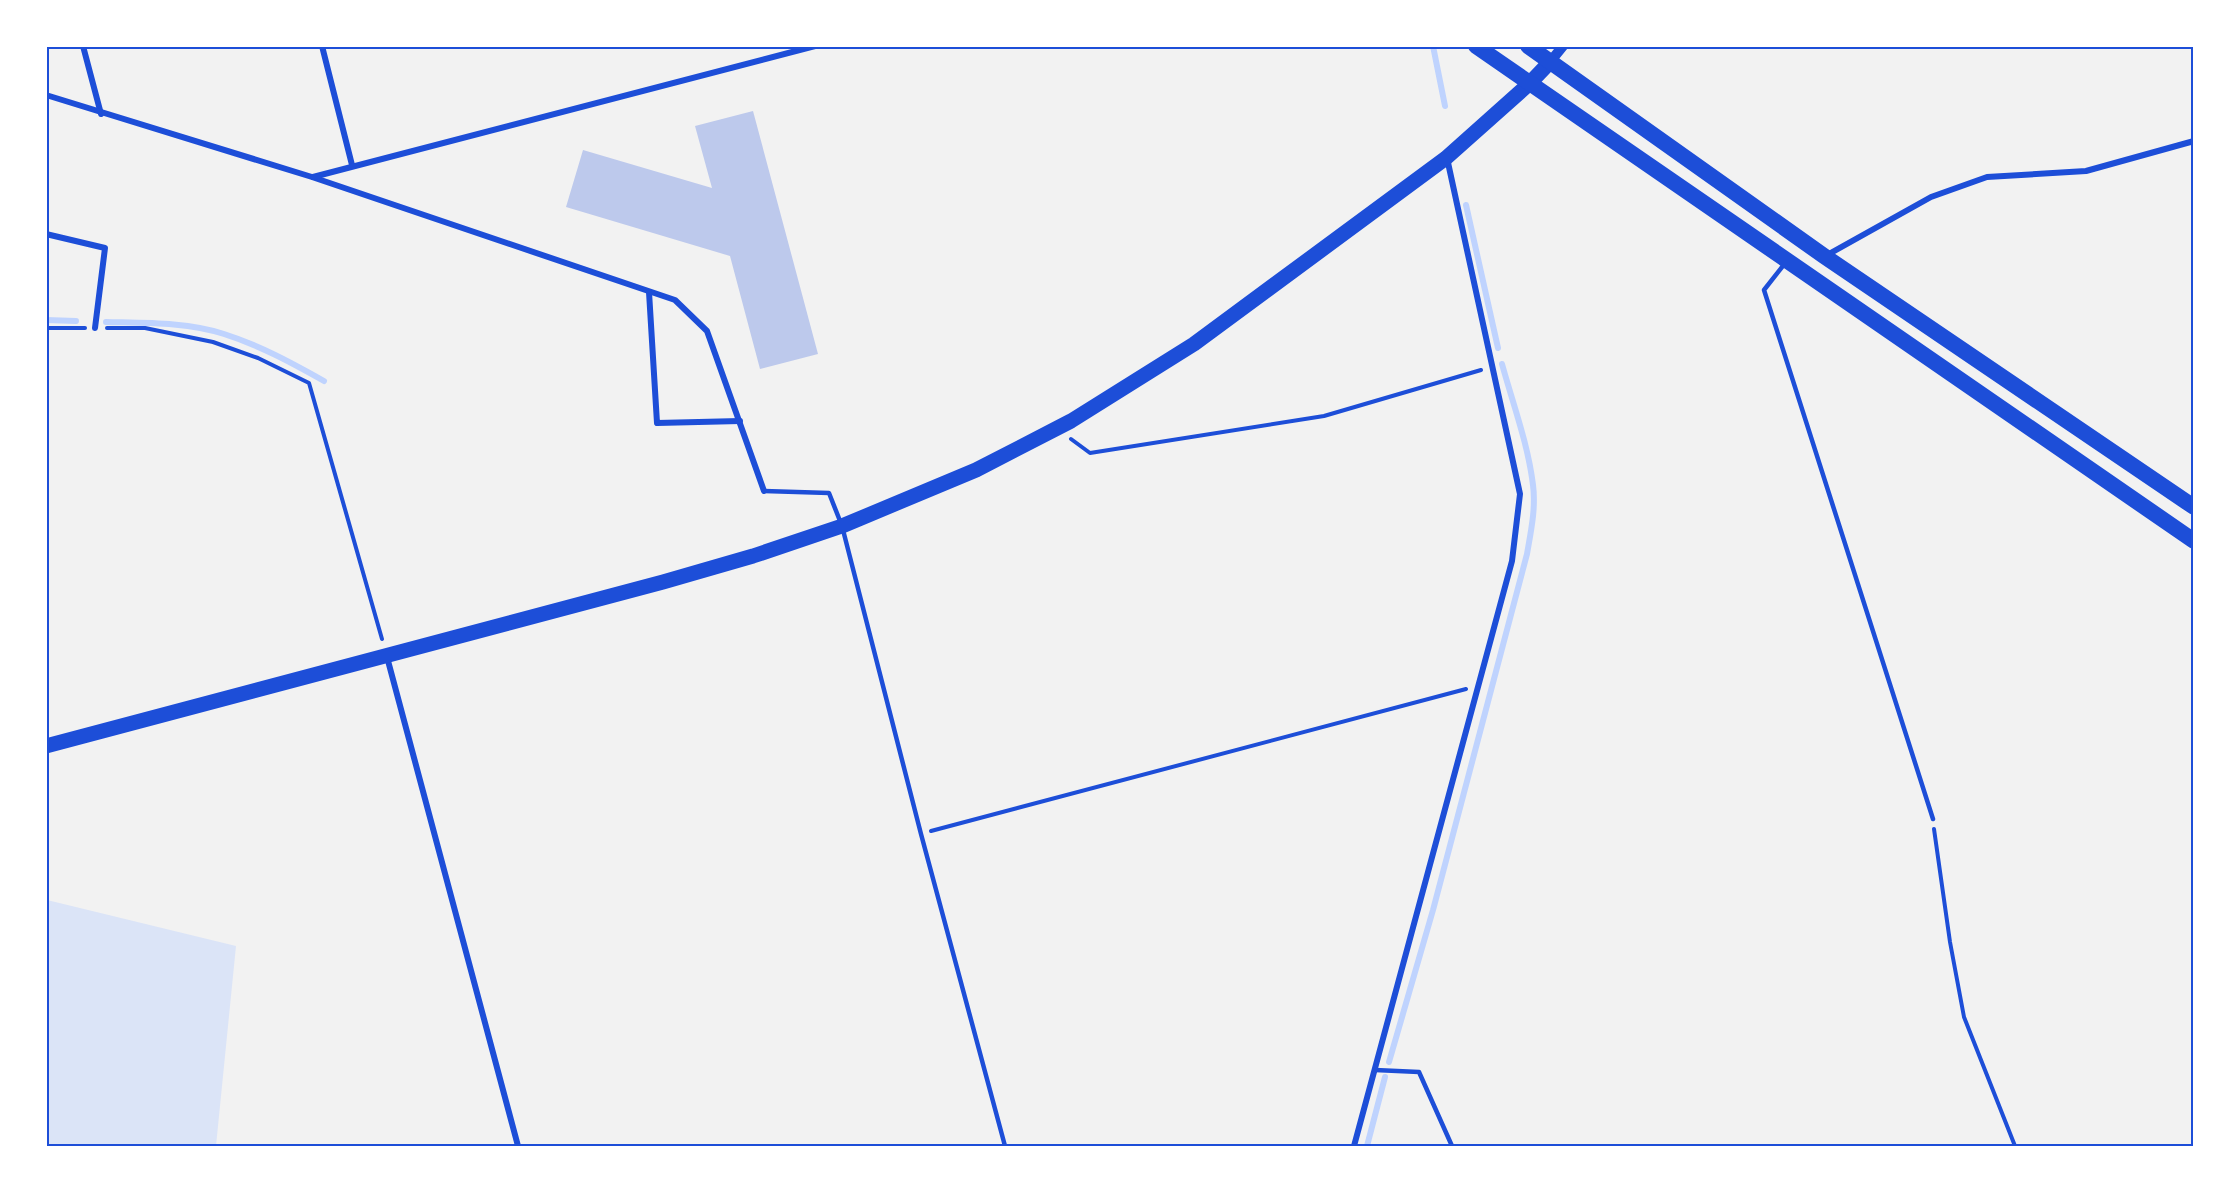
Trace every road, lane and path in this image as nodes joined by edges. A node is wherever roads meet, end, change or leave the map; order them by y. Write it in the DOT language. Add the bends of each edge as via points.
graph roads {
  1 [pos="83,46"];
  2 [pos="322,46"];
  3 [pos="815,46"];
  4 [pos="1476,46"];
  5 [pos="1528,46"];
  6 [pos="1563,46"];
  7 [pos="1550,62"];
  8 [pos="1530,83"];
  9 [pos="46,95"];
  10 [pos="101,114"];
  11 [pos="2193,141"];
  12 [pos="1446,158"];
  13 [pos="352,165"];
  14 [pos="312,177"];
  15 [pos="46,234"];
  16 [pos="1824,256"];
  17 [pos="1787,260"];
  18 [pos="649,292"];
  19 [pos="46,328"];
  20 [pos="95,328"];
  21 [pos="1494,367"];
  22 [pos="740,422"];
  23 [pos="1056,428"];
  24 [pos="765,491"];
  25 [pos="2193,507"];
  26 [pos="842,526"];
  27 [pos="2193,541"];
  28 [pos="387,656"];
  29 [pos="1479,686"];
  30 [pos="46,746"];
  31 [pos="1933,819"];
  32 [pos="921,834"];
  33 [pos="1375,1070"];
  34 [pos="518,1146"];
  35 [pos="1005,1146"];
  36 [pos="1354,1146"];
  37 [pos="1452,1146"];
  38 [pos="2015,1146"];
  1 -- 10 [label="street"];
  2 -- 13 [label="street"];
  3 -- 13 [label="street"];
  4 -- 8 [label="highway"];
  5 -- 7 [label="highway"];
  6 -- 7 [label="street"];
  7 -- 8 [label="main road"];
  7 -- 16 [label="highway"];
  8 -- 12 [label="main road"];
  8 -- 17 [label="highway"];
  9 -- 10 [label="street"];
  10 -- 14 [label="street"];
  11 -- 16 [label="street" via="2086,171 1987,177 1931,197"];
  12 -- 21 [label="street"];
  12 -- 23 [label="main road" via="1194,344"];
  13 -- 14 [label="street"];
  14 -- 18 [label="street"];
  15 -- 20 [label="street" via="105,248"];
  16 -- 25 [label="highway"];
  17 -- 27 [label="highway"];
  17 -- 31 [label="lane" via="1764,290"];
  18 -- 22 [label="street" via="675,300 707,331"];
  18 -- 22 [label="street" via="657,423"];
  19 -- 20 [label="path"];
  20 -- 28 [label="path" via="145,328 213,342 309,383"];
  21 -- 23 [label="path" via="1324,416 1090,453"];
  21 -- 29 [label="street" via="1520,494 1512,561"];
  22 -- 24 [label="street"];
  23 -- 26 [label="main road" via="976,471"];
  24 -- 26 [label="lane" via="829,493"];
  26 -- 28 [label="main road" via="663,582"];
  26 -- 32 [label="lane"];
  28 -- 30 [label="main road"];
  28 -- 34 [label="street"];
  29 -- 32 [label="path"];
  29 -- 33 [label="street"];
  31 -- 38 [label="path" via="1964,1017"];
  32 -- 35 [label="lane"];
  33 -- 36 [label="street"];
  33 -- 37 [label="lane" via="1419,1072"];
}
